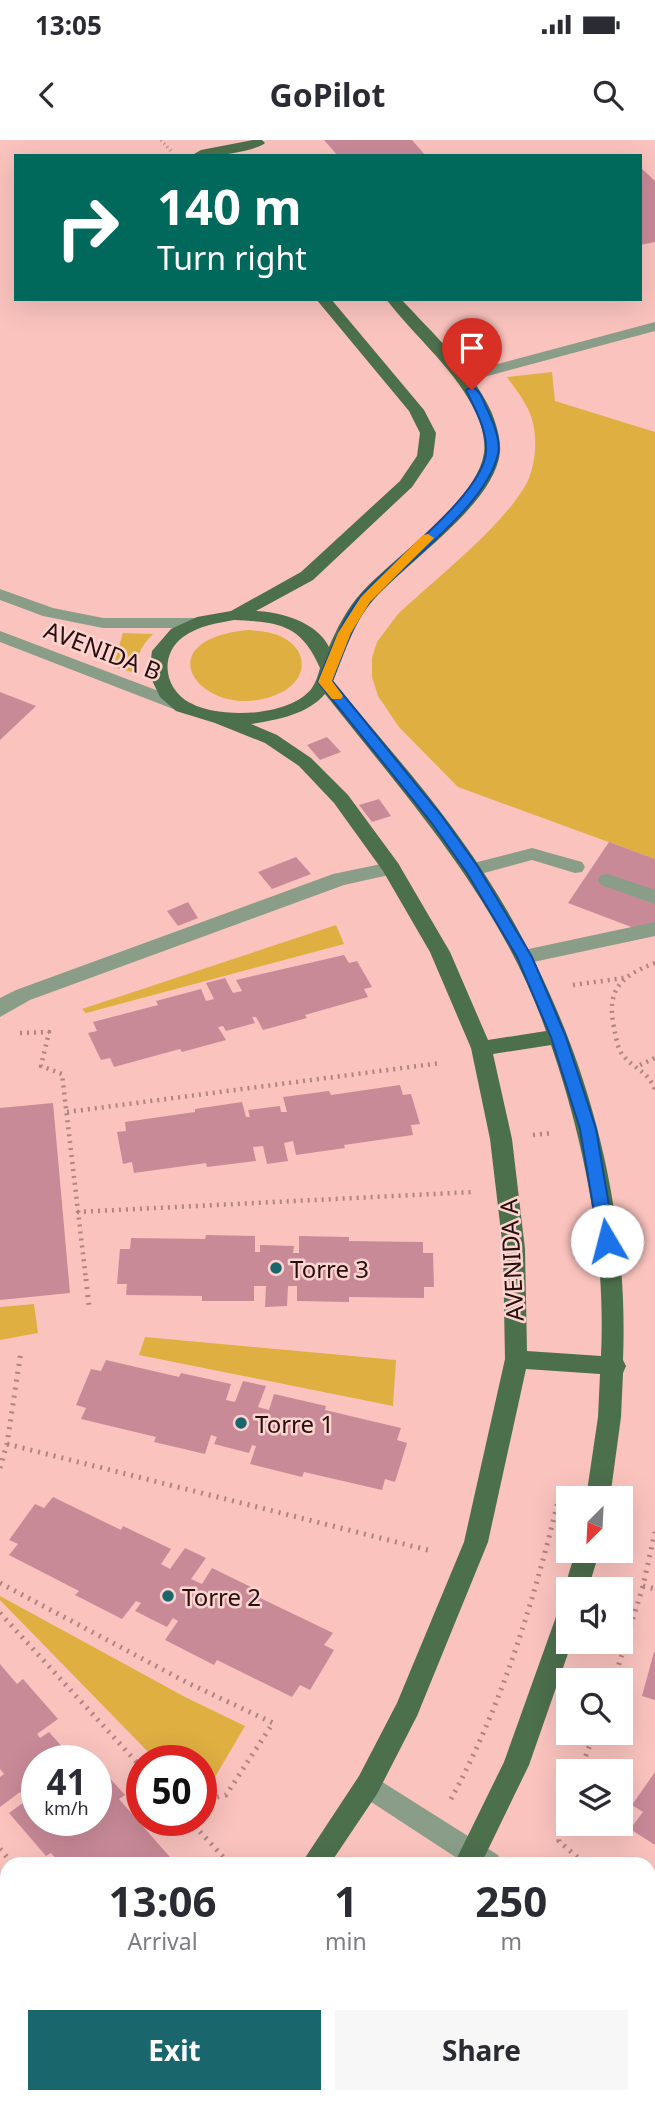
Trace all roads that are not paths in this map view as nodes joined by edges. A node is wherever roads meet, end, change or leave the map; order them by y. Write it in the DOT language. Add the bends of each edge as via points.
graph roads {
  1 [pos="189,140"];
  2 [pos="257,141"];
  3 [pos="201,154"];
  4 [pos="206,154"];
  5 [pos="325,301"];
  6 [pos="395,301"];
  7 [pos="655,326"];
  8 [pos="461,378"];
  9 [pos="0,594"];
  10 [pos="236,614"];
  11 [pos="196,623"];
  12 [pos="0,636"];
  13 [pos="327,675"];
  14 [pos="188,709"];
  15 [pos="220,718"];
  16 [pos="575,867"];
  17 [pos="391,868"];
  18 [pos="473,870"];
  19 [pos="608,880"];
  20 [pos="655,897"];
  21 [pos="655,929"];
  22 [pos="524,957"];
  23 [pos="0,1010"];
  24 [pos="558,1037"];
  25 [pos="481,1048"];
  26 [pos="516,1359"];
  27 [pos="615,1366"];
  28 [pos="600,1486"];
  29 [pos="556,1651"];
  30 [pos="368,1785"];
  31 [pos="319,1857"];
  32 [pos="472,1857"];
  33 [pos="477,1857"];
  1 -- 3 [label="main road"];
  2 -- 4 [label="main road"];
  5 -- 10 [label="main road" via="416,410 428,433 425,456 406,484 307,576"];
  6 -- 8 [label="main road"];
  7 -- 8 [label="street"];
  8 -- 13 [label="main road" via="489,426 493,453 480,484 459,510 365,599"];
  9 -- 11 [label="street, AVENIDA B" via="103,623"];
  10 -- 11 [label="main road"];
  10 -- 13 [label="main road" via="276,618 309,633 327,655"];
  11 -- 14 [label="main road" via="166,645 159,658 162,686"];
  12 -- 14 [label="street, AVENIDA B"];
  13 -- 15 [label="main road" via="316,694 285,713"];
  13 -- 18 [label="main road"];
  14 -- 15 [label="main road"];
  15 -- 17 [label="main road, AVENIDA A" via="271,739 305,762 341,799"];
  16 -- 18 [label="street" via="532,854"];
  17 -- 23 [label="street" via="315,888 23,995"];
  17 -- 25 [label="main road, AVENIDA A" via="440,951"];
  18 -- 22 [label="main road"];
  19 -- 20 [label="street"];
  21 -- 22 [label="street"];
  22 -- 24 [label="main road"];
  24 -- 25 [label="main road"];
  24 -- 27 [label="main road" via="588,1129 601,1198 613,1284"];
  25 -- 26 [label="main road, AVENIDA A" via="501,1139 514,1249"];
  26 -- 27 [label="main road"];
  26 -- 30 [label="main road, AVENIDA A" via="476,1542 408,1708"];
  27 -- 28 [label="main road"];
  29 -- 33 [label="main road"];
  30 -- 31 [label="main road, AVENIDA A"];
  30 -- 32 [label="street"];
}
